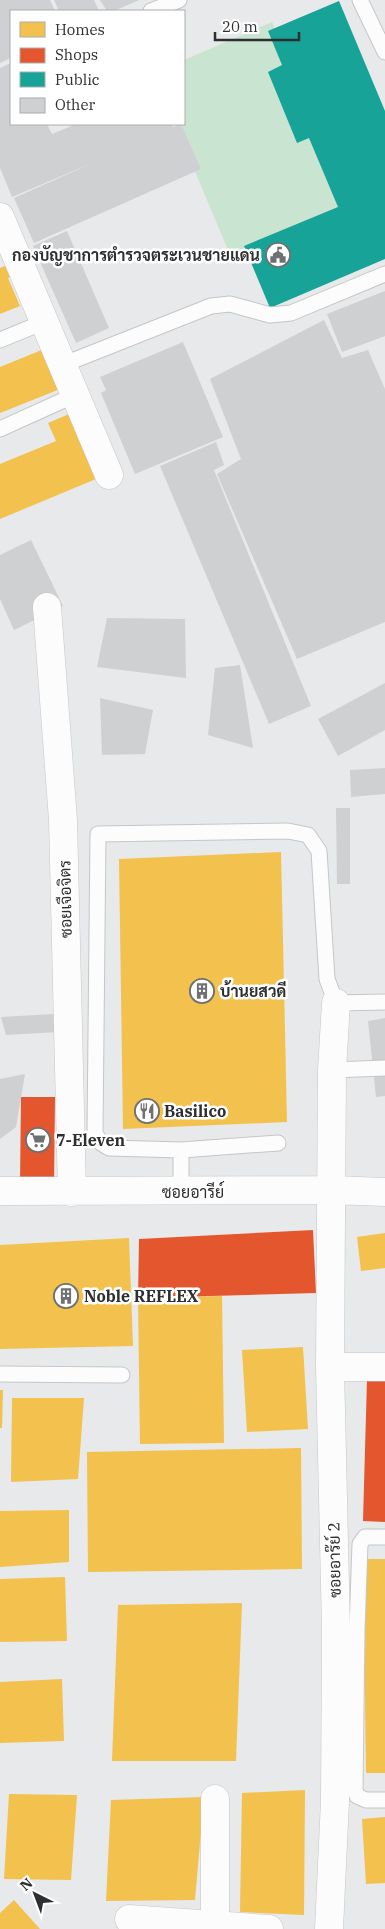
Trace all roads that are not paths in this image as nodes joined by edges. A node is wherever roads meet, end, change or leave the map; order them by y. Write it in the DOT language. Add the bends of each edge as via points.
graph roads {
  1 [pos="179,0"];
  2 [pos="360,0"];
  3 [pos="154,10"];
  4 [pos="385,52"];
  5 [pos="3,235"];
  6 [pos="385,274"];
  7 [pos="44,322"];
  8 [pos="0,340"];
  9 [pos="62,365"];
  10 [pos="75,395"];
  11 [pos="0,429"];
  12 [pos="109,475"];
  13 [pos="48,607"];
  14 [pos="385,1002"];
  15 [pos="336,1003"];
  16 [pos="385,1068"];
  17 [pos="332,1070"];
  18 [pos="278,1143"];
  19 [pos="181,1150"];
  20 [pos="332,1190"];
  21 [pos="0,1191"];
  22 [pos="72,1192"];
  23 [pos="181,1192"];
  24 [pos="385,1192"];
  25 [pos="330,1367"];
  26 [pos="385,1368"];
  27 [pos="0,1374"];
  28 [pos="122,1375"];
  29 [pos="385,1537"];
  30 [pos="346,1630"];
  31 [pos="215,1799"];
  32 [pos="385,1800"];
  33 [pos="129,1919"];
  34 [pos="215,1925"];
  35 [pos="269,1929"];
  36 [pos="329,1929"];
  1 -- 3 [label="lane"];
  2 -- 4 [label="lane"];
  5 -- 7 [label="street"];
  6 -- 9 [label="lane" via="291,314 270,315 230,304 211,306"];
  7 -- 8 [label="lane"];
  7 -- 9 [label="street"];
  9 -- 10 [label="street"];
  10 -- 11 [label="lane"];
  10 -- 12 [label="street"];
  13 -- 22 [label="street, ซอยเจือจิตร" via="63,820"];
  14 -- 15 [label="lane"];
  15 -- 17 [label="street, ซอยอาร๊ย์ 2"];
  15 -- 19 [label="lane" via="327,979 319,851 308,835 288,831 98,834 95,1133 109,1148"];
  16 -- 17 [label="lane"];
  17 -- 20 [label="street, ซอยอาร๊ย์ 2"];
  18 -- 19 [label="lane"];
  19 -- 23 [label="lane"];
  20 -- 23 [label="street, ซอยอารีย์"];
  20 -- 24 [label="street, ซอยอารีย์"];
  20 -- 25 [label="street, ซอยอาร๊ย์ 2"];
  21 -- 22 [label="street, ซอยอารีย์"];
  22 -- 23 [label="street, ซอยอารีย์"];
  25 -- 26 [label="street"];
  25 -- 30 [label="street, ซอยอาร๊ย์ 2"];
  27 -- 28 [label="lane"];
  29 -- 30 [label="lane" via="365,1537 360,1544"];
  30 -- 32 [label="lane" via="355,1789 357,1796 366,1800"];
  30 -- 36 [label="street, ซอยอาร๊ย์ 2"];
  31 -- 34 [label="street"];
  33 -- 34 [label="street"];
  34 -- 35 [label="street"];
}
